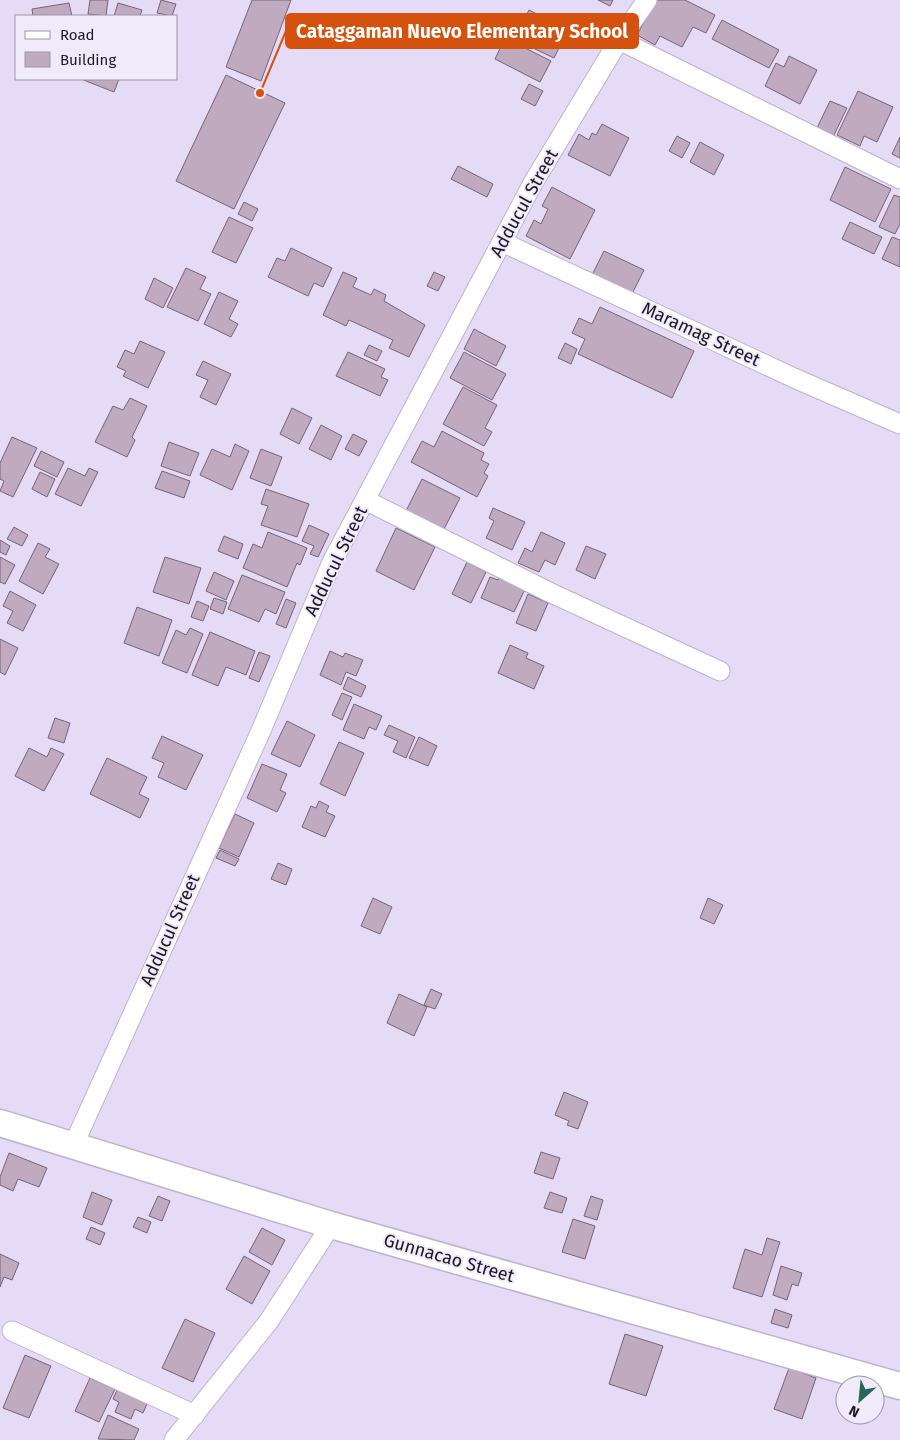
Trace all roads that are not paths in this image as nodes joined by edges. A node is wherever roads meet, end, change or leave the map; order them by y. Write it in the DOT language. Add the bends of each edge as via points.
graph roads {
  1 [pos="646,0"];
  2 [pos="619,40"];
  3 [pos="900,179"];
  4 [pos="502,242"];
  5 [pos="900,424"];
  6 [pos="365,500"];
  7 [pos="720,671"];
  8 [pos="0,1123"];
  9 [pos="72,1146"];
  10 [pos="331,1225"];
  11 [pos="12,1331"];
  12 [pos="900,1386"];
  13 [pos="195,1414"];
  14 [pos="174,1440"];
  1 -- 2 [label="street, Adducul Street"];
  2 -- 3 [label="street"];
  2 -- 4 [label="street, Adducul Street" via="533,183"];
  4 -- 5 [label="street, Maramag Street"];
  4 -- 6 [label="street, Adducul Street"];
  6 -- 7 [label="street" via="549,592"];
  6 -- 9 [label="street, Adducul Street" via="332,562 260,733"];
  8 -- 9 [label="street, Gunnacao Street"];
  9 -- 10 [label="street, Gunnacao Street"];
  10 -- 12 [label="street, Gunnacao Street"];
  10 -- 13 [label="street" via="269,1321"];
  11 -- 13 [label="street"];
  13 -- 14 [label="street"];
}
